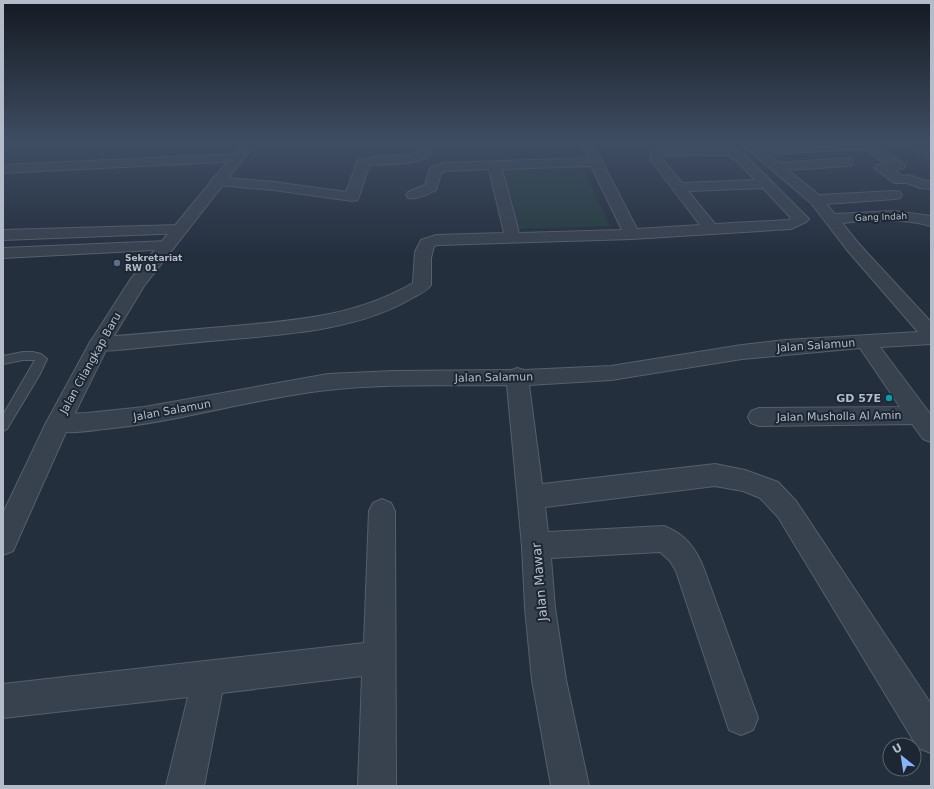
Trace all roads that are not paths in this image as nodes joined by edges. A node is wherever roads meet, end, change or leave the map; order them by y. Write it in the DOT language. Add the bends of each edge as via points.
graph roads {
  1 [pos="218,181"];
  2 [pos="357,181"];
  3 [pos="432,181"];
  4 [pos="499,181"];
  5 [pos="605,181"];
  6 [pos="673,181"];
  7 [pos="764,181"];
  8 [pos="793,181"];
  9 [pos="913,181"];
  10 [pos="767,184"];
  11 [pos="931,185"];
  12 [pos="678,187"];
  13 [pos="413,195"];
  14 [pos="896,195"];
  15 [pos="816,200"];
  16 [pos="831,219"];
  17 [pos="931,221"];
  18 [pos="710,228"];
  19 [pos="180,230"];
  20 [pos="632,234"];
  21 [pos="3,235"];
  22 [pos="513,238"];
  23 [pos="167,246"];
  24 [pos="3,253"];
  25 [pos="931,334"];
  26 [pos="931,338"];
  27 [pos="866,342"];
  28 [pos="99,344"];
  29 [pos="3,360"];
  30 [pos="518,376"];
  31 [pos="759,417"];
  32 [pos="58,423"];
  33 [pos="925,424"];
  34 [pos="3,426"];
  35 [pos="531,497"];
  36 [pos="382,510"];
  37 [pos="3,542"];
  38 [pos="536,546"];
  39 [pos="380,663"];
  40 [pos="206,690"];
  41 [pos="3,701"];
  42 [pos="3,715"];
  43 [pos="741,718"];
  44 [pos="931,735"];
  45 [pos="185,786"];
  46 [pos="377,786"];
  47 [pos="570,786"];
  1 -- 2 [label="street" via="352,197"];
  1 -- 19 [label="street, Jalan Cilangkap Baru"];
  3 -- 13 [label="street" via="431,187"];
  4 -- 22 [label="street"];
  5 -- 20 [label="street"];
  6 -- 12 [label="street"];
  7 -- 10 [label="street"];
  8 -- 15 [label="street"];
  9 -- 11 [label="street"];
  10 -- 12 [label="street"];
  10 -- 18 [label="street" via="801,219 791,224"];
  12 -- 18 [label="street"];
  14 -- 15 [label="street"];
  15 -- 16 [label="street"];
  16 -- 17 [label="street, Gang Indah" via="903,215"];
  16 -- 25 [label="street"];
  18 -- 20 [label="street"];
  19 -- 21 [label="street"];
  19 -- 23 [label="street, Jalan Cilangkap Baru"];
  20 -- 22 [label="street"];
  22 -- 28 [label="street" via="436,240 427,243 423,249 422,285 409,294 354,314 317,323 270,329"];
  23 -- 24 [label="street"];
  23 -- 28 [label="street, Jalan Cilangkap Baru" via="136,284"];
  26 -- 27 [label="street, Jalan Salamun"];
  27 -- 30 [label="street, Jalan Salamun" via="764,349 589,375"];
  27 -- 33 [label="street"];
  28 -- 32 [label="street, Jalan Cilangkap Baru"];
  29 -- 34 [label="lane" via="31,355 41,359"];
  30 -- 32 [label="street, Jalan Salamun" via="328,382 162,413 92,422"];
  30 -- 35 [label="street, Jalan Mawar"];
  31 -- 33 [label="street, Jalan Musholla Al Amin"];
  32 -- 37 [label="street, Jalan Cilangkap Baru"];
  35 -- 38 [label="street, Jalan Mawar"];
  35 -- 44 [label="street" via="716,475 745,481 769,490 787,509"];
  36 -- 39 [label="street"];
  38 -- 43 [label="street" via="664,539 676,546 690,569"];
  38 -- 47 [label="street, Jalan Mawar" via="540,608 549,680"];
  39 -- 40 [label="street"];
  39 -- 41 [label="street" via="356,661"];
  39 -- 46 [label="street"];
  40 -- 42 [label="street"];
  40 -- 45 [label="street"];
}
